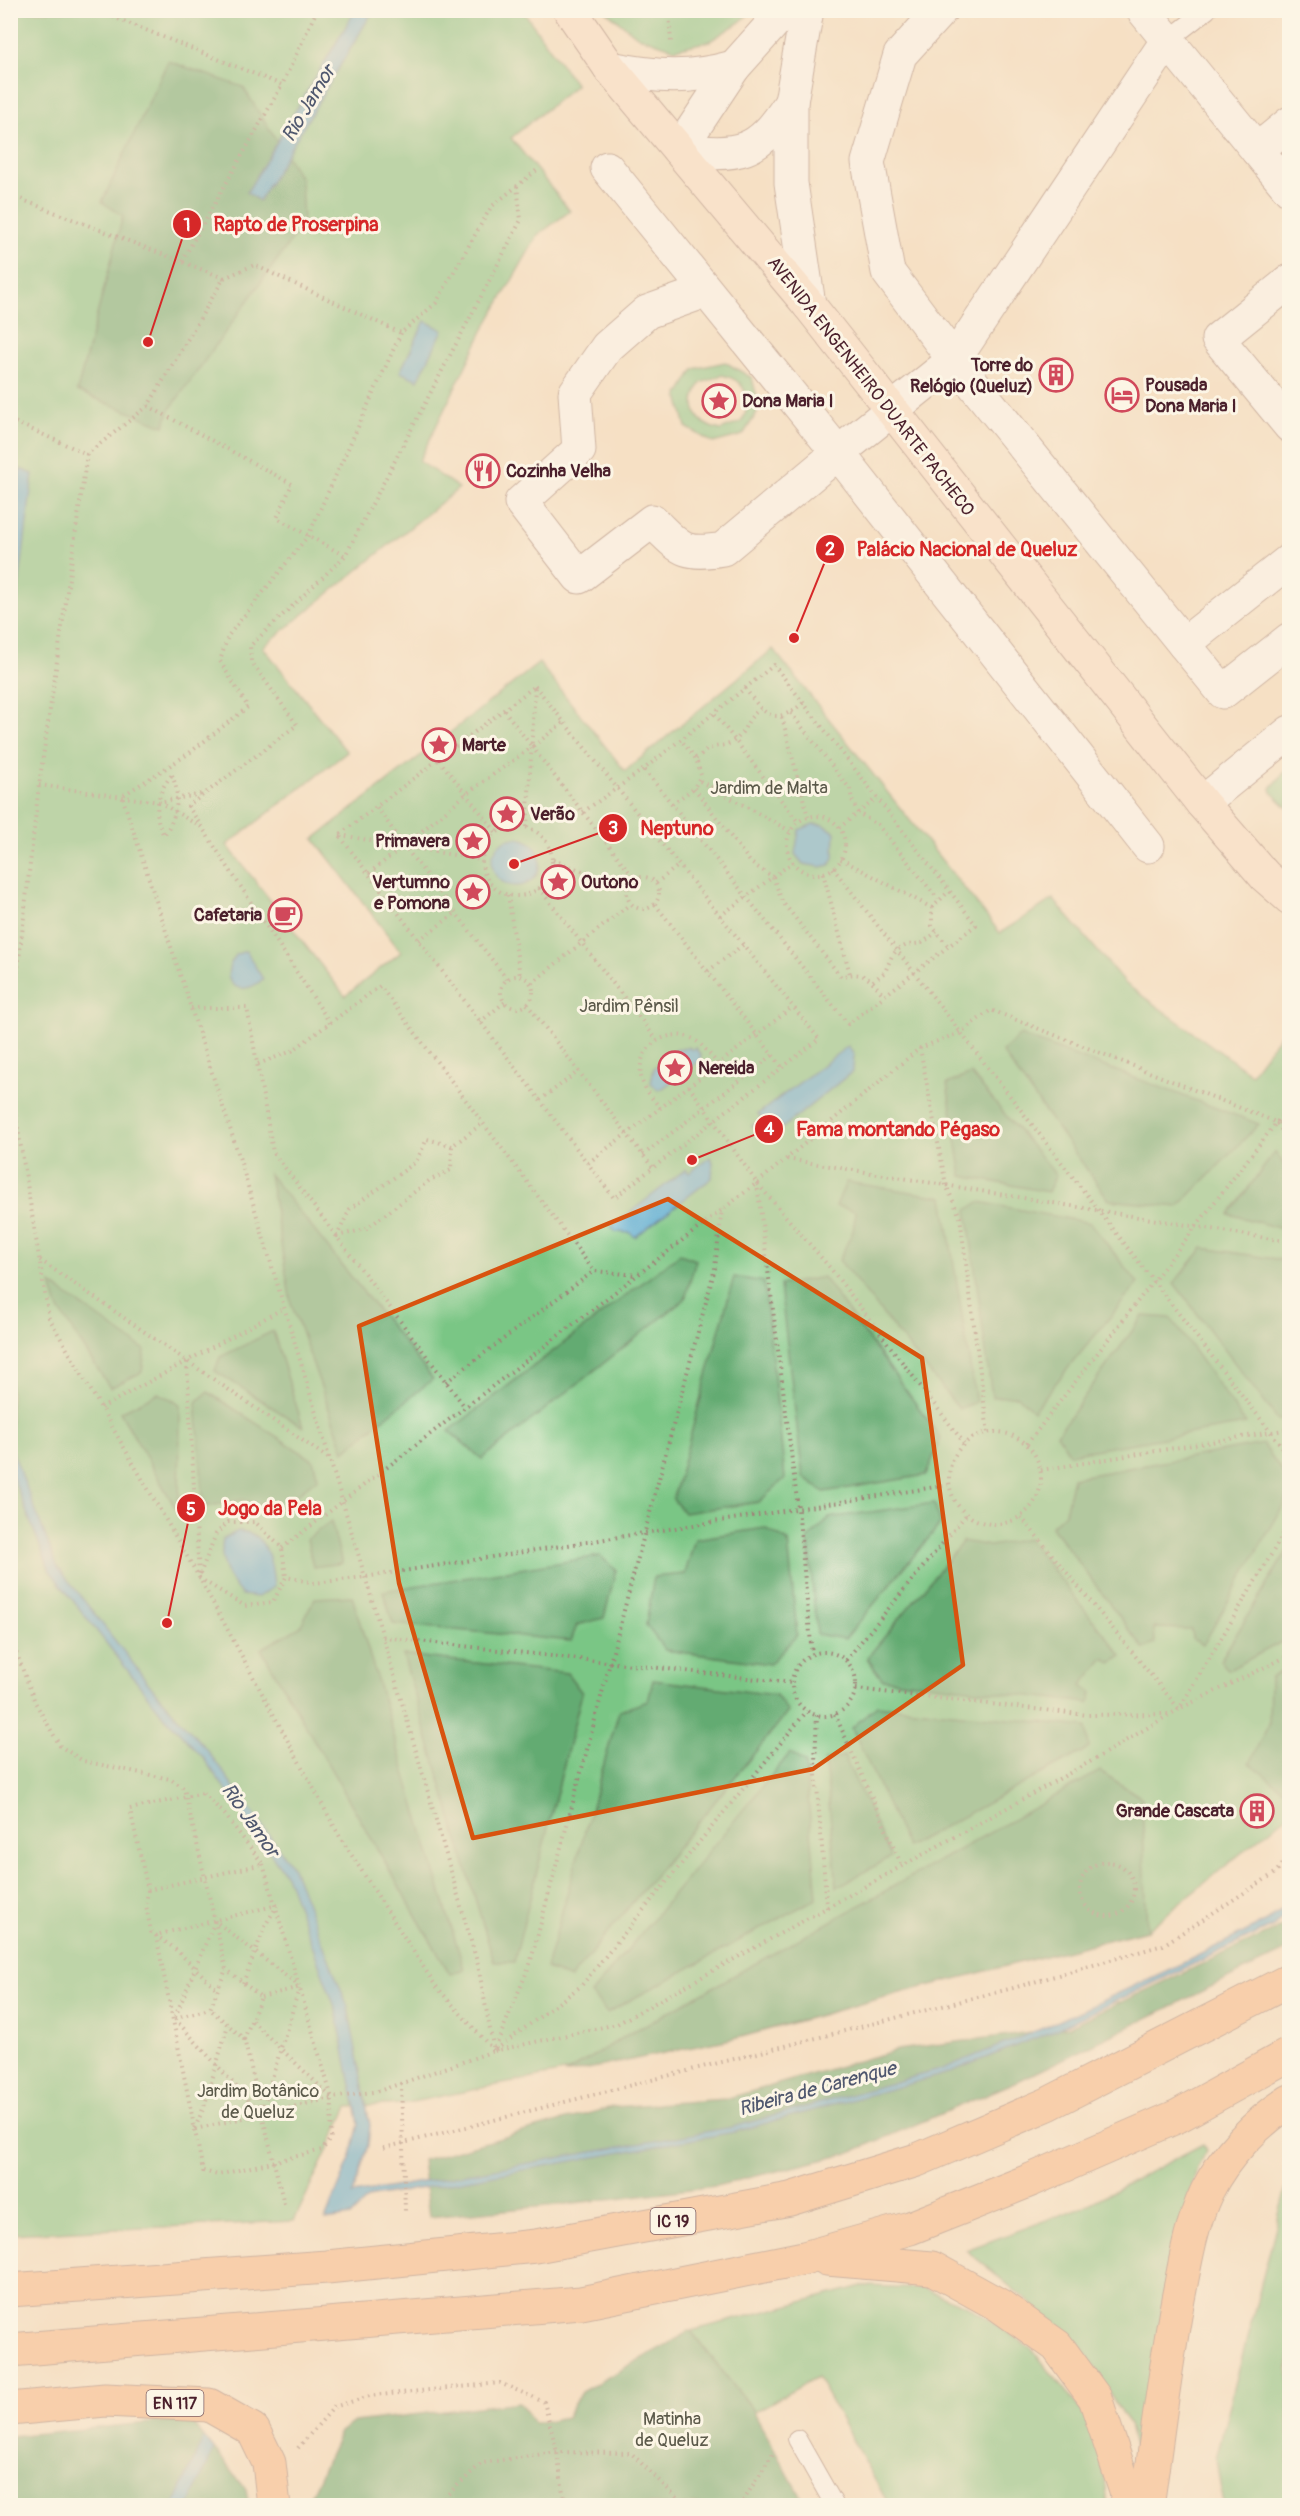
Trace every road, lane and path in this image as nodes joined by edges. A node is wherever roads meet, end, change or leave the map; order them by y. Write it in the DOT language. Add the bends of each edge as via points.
graph roads {
  1 [pos="96,10"];
  2 [pos="317,10"];
  3 [pos="570,10"];
  4 [pos="785,10"];
  5 [pos="807,10"];
  6 [pos="941,10"];
  7 [pos="1143,10"];
  8 [pos="1207,10"];
  9 [pos="1167,41"];
  10 [pos="734,67"];
  11 [pos="609,68"];
  12 [pos="282,85"];
  13 [pos="791,102"];
  14 [pos="1290,123"];
  15 [pos="679,150"];
  16 [pos="1257,150"];
  17 [pos="607,168"];
  18 [pos="537,170"];
  19 [pos="517,186"];
  20 [pos="1290,190"];
  21 [pos="10,195"];
  22 [pos="182,261"];
  23 [pos="224,278"];
  24 [pos="1290,281"];
  25 [pos="706,291"];
  26 [pos="809,305"];
  27 [pos="401,333"];
  28 [pos="954,360"];
  29 [pos="148,406"];
  30 [pos="892,410"];
  31 [pos="10,420"];
  32 [pos="1290,426"];
  33 [pos="838,453"];
  34 [pos="87,454"];
  35 [pos="308,536"];
  36 [pos="345,556"];
  37 [pos="1290,560"];
  38 [pos="1290,639"];
  39 [pos="1184,644"];
  40 [pos="535,686"];
  41 [pos="745,688"];
  42 [pos="803,703"];
  43 [pos="760,709"];
  44 [pos="504,710"];
  45 [pos="791,713"];
  46 [pos="715,714"];
  47 [pos="782,717"];
  48 [pos="564,722"];
  49 [pos="1290,732"];
  50 [pos="681,740"];
  51 [pos="735,740"];
  52 [pos="532,747"];
  53 [pos="696,759"];
  54 [pos="439,760"];
  55 [pos="644,769"];
  56 [pos="700,781"];
  57 [pos="39,784"];
  58 [pos="616,788"];
  59 [pos="694,788"];
  60 [pos="206,793"];
  61 [pos="466,794"];
  62 [pos="122,796"];
  63 [pos="877,798"];
  64 [pos="177,799"];
  65 [pos="159,802"];
  66 [pos="1202,803"];
  67 [pos="672,804"];
  68 [pos="377,807"];
  69 [pos="175,812"];
  70 [pos="583,812"];
  71 [pos="858,813"];
  72 [pos="808,817"];
  73 [pos="798,822"];
  74 [pos="201,827"];
  75 [pos="527,827"];
  76 [pos="839,828"];
  77 [pos="790,831"];
  78 [pos="496,832"];
  79 [pos="339,835"];
  80 [pos="404,846"];
  81 [pos="1148,846"];
  82 [pos="841,859"];
  83 [pos="482,860"];
  84 [pos="552,860"];
  85 [pos="793,862"];
  86 [pos="678,866"];
  87 [pos="833,868"];
  88 [pos="369,873"];
  89 [pos="822,873"];
  90 [pos="773,877"];
  91 [pos="635,879"];
  92 [pos="656,883"];
  93 [pos="539,888"];
  94 [pos="628,888"];
  95 [pos="949,891"];
  96 [pos="508,895"];
  97 [pos="746,897"];
  98 [pos="1290,898"];
  99 [pos="938,899"];
  100 [pos="630,904"];
  101 [pos="656,904"];
  102 [pos="932,908"];
  103 [pos="457,912"];
  104 [pos="720,916"];
  105 [pos="937,932"];
  106 [pos="419,940"];
  107 [pos="582,943"];
  108 [pos="744,945"];
  109 [pos="948,946"];
  110 [pos="897,950"];
  111 [pos="708,971"];
  112 [pos="915,972"];
  113 [pos="850,974"];
  114 [pos="520,976"];
  115 [pos="507,979"];
  116 [pos="873,981"];
  117 [pos="532,983"];
  118 [pos="884,996"];
  119 [pos="505,1002"];
  120 [pos="527,1004"];
  121 [pos="793,1007"];
  122 [pos="191,1008"];
  123 [pos="480,1022"];
  124 [pos="330,1023"];
  125 [pos="961,1032"];
  126 [pos="757,1035"];
  127 [pos="10,1039"];
  128 [pos="657,1040"];
  129 [pos="920,1048"];
  130 [pos="772,1055"];
  131 [pos="258,1064"];
  132 [pos="718,1064"];
  133 [pos="782,1067"];
  134 [pos="579,1071"];
  135 [pos="10,1080"];
  136 [pos="689,1086"];
  137 [pos="540,1100"];
  138 [pos="1290,1105"];
  139 [pos="705,1107"];
  140 [pos="660,1108"];
  141 [pos="715,1120"];
  142 [pos="1276,1122"];
  143 [pos="483,1123"];
  144 [pos="1290,1126"];
  145 [pos="627,1134"];
  146 [pos="1290,1142"];
  147 [pos="452,1146"];
  148 [pos="643,1155"];
  149 [pos="786,1159"];
  150 [pos="588,1163"];
  151 [pos="653,1168"];
  152 [pos="757,1183"];
  153 [pos="946,1185"];
  154 [pos="722,1209"];
  155 [pos="1100,1211"];
  156 [pos="1195,1224"];
  157 [pos="337,1236"];
  158 [pos="1290,1242"];
  159 [pos="39,1260"];
  160 [pos="594,1270"];
  161 [pos="637,1275"];
  162 [pos="1154,1282"];
  163 [pos="284,1308"];
  164 [pos="187,1362"];
  165 [pos="446,1382"];
  166 [pos="465,1407"];
  167 [pos="101,1408"];
  168 [pos="1290,1429"];
  169 [pos="988,1432"];
  170 [pos="1270,1432"];
  171 [pos="964,1443"];
  172 [pos="1027,1444"];
  173 [pos="1290,1457"];
  174 [pos="329,1458"];
  175 [pos="1041,1470"];
  176 [pos="948,1485"];
  177 [pos="342,1503"];
  178 [pos="798,1508"];
  179 [pos="966,1515"];
  180 [pos="1021,1517"];
  181 [pos="1290,1523"];
  182 [pos="644,1533"];
  183 [pos="282,1548"];
  184 [pos="199,1577"];
  185 [pos="286,1577"];
  186 [pos="365,1577"];
  187 [pos="10,1636"];
  188 [pos="383,1637"];
  189 [pos="812,1654"];
  190 [pos="1290,1655"];
  191 [pos="846,1660"];
  192 [pos="611,1663"];
  193 [pos="792,1683"];
  194 [pos="856,1689"];
  195 [pos="1179,1709"];
  196 [pos="807,1711"];
  197 [pos="835,1714"];
  198 [pos="1170,1714"];
  199 [pos="817,1715"];
  200 [pos="186,1797"];
  201 [pos="1290,1856"];
  202 [pos="264,1864"];
  203 [pos="1094,1864"];
  204 [pos="902,1866"];
  205 [pos="204,1877"];
  206 [pos="148,1890"];
  207 [pos="277,1905"];
  208 [pos="827,1908"];
  209 [pos="215,1921"];
  210 [pos="156,1935"];
  211 [pos="254,1953"];
  212 [pos="194,1967"];
  213 [pos="226,1969"];
  214 [pos="1290,1980"];
  215 [pos="243,1983"];
  216 [pos="300,1987"];
  217 [pos="218,1990"];
  218 [pos="261,1997"];
  219 [pos="210,2009"];
  220 [pos="174,2018"];
  221 [pos="252,2021"];
  222 [pos="228,2025"];
  223 [pos="244,2039"];
  224 [pos="280,2049"];
  225 [pos="494,2051"];
  226 [pos="1290,2054"];
  227 [pos="216,2064"];
  228 [pos="401,2083"];
  229 [pos="332,2098"];
  230 [pos="1290,2101"];
  231 [pos="261,2114"];
  232 [pos="195,2129"];
  233 [pos="404,2144"];
  234 [pos="384,2148"];
  235 [pos="273,2162"];
  236 [pos="285,2204"];
  237 [pos="405,2211"];
  238 [pos="804,2258"];
  239 [pos="10,2290"];
  240 [pos="10,2350"];
  241 [pos="10,2409"];
  242 [pos="797,2439"];
  243 [pos="557,2452"];
  244 [pos="272,2490"];
  245 [pos="435,2505"];
  246 [pos="565,2505"];
  247 [pos="685,2505"];
  248 [pos="740,2505"];
  249 [pos="835,2505"];
  250 [pos="1131,2505"];
  251 [pos="1147,2505"];
  1 -- 12 [label="path"];
  2 -- 12 [label="path"];
  3 -- 11 [label="street, AVENIDA ENGENHEIRO DUARTE PACHECO"];
  4 -- 10 [label="street"];
  5 -- 13 [label="street"];
  6 -- 28 [label="street" via="900,55 868,162 888,272"];
  7 -- 9 [label="street"];
  8 -- 9 [label="lane"];
  9 -- 16 [label="street"];
  9 -- 28 [label="street"];
  10 -- 11 [label="street" via="700,76 672,77"];
  10 -- 15 [label="street"];
  11 -- 15 [label="street, AVENIDA ENGENHEIRO DUARTE PACHECO"];
  12 -- 22 [label="path"];
  13 -- 15 [label="street" via="773,130 744,150"];
  13 -- 26 [label="street" via="791,183"];
  14 -- 16 [label="street"];
  15 -- 26 [label="street, AVENIDA ENGENHEIRO DUARTE PACHECO"];
  16 -- 20 [label="street"];
  17 -- 25 [label="street"];
  18 -- 19 [label="path"];
  19 -- 27 [label="path" via="491,207 436,303"];
  19 -- 36 [label="path" via="521,220"];
  21 -- 22 [label="path"];
  22 -- 23 [label="path"];
  23 -- 27 [label="path" via="254,265"];
  23 -- 29 [label="path"];
  24 -- 32 [label="street" via="1218,339"];
  25 -- 33 [label="street"];
  25 -- 33 [label="street" via="647,312 607,347 575,393 579,450 521,502 579,577 652,521 681,549 701,553 723,549"];
  26 -- 30 [label="street, AVENIDA ENGENHEIRO DUARTE PACHECO"];
  27 -- 35 [label="path"];
  28 -- 30 [label="street"];
  28 -- 39 [label="street"];
  29 -- 34 [label="path"];
  29 -- 35 [label="path" via="292,484 277,518"];
  30 -- 33 [label="street"];
  30 -- 66 [label="street, AVENIDA ENGENHEIRO DUARTE PACHECO"];
  31 -- 34 [label="path"];
  33 -- 81 [label="street"];
  34 -- 57 [label="path"];
  35 -- 36 [label="path"];
  35 -- 62 [label="path" via="228,636 220,661 248,707 188,754"];
  36 -- 60 [label="path" via="250,646 252,661 297,726"];
  37 -- 39 [label="street"];
  38 -- 39 [label="street" via="1223,693"];
  40 -- 44 [label="path"];
  40 -- 48 [label="path"];
  40 -- 52 [label="path"];
  41 -- 42 [label="path" via="774,664"];
  41 -- 43 [label="path"];
  41 -- 46 [label="path"];
  42 -- 45 [label="path"];
  42 -- 63 [label="path"];
  43 -- 47 [label="path"];
  43 -- 51 [label="path" via="747,719"];
  44 -- 52 [label="path"];
  44 -- 54 [label="path"];
  45 -- 47 [label="path"];
  45 -- 71 [label="path" via="850,789"];
  46 -- 50 [label="path"];
  46 -- 51 [label="path"];
  47 -- 72 [label="path"];
  48 -- 52 [label="path"];
  48 -- 58 [label="path"];
  49 -- 66 [label="street"];
  50 -- 53 [label="path"];
  50 -- 55 [label="path"];
  51 -- 53 [label="path" via="711,747"];
  51 -- 73 [label="path"];
  52 -- 61 [label="path"];
  52 -- 70 [label="path"];
  52 -- 75 [label="path"];
  53 -- 56 [label="path"];
  54 -- 61 [label="path"];
  54 -- 68 [label="path"];
  55 -- 58 [label="path"];
  55 -- 67 [label="path"];
  56 -- 59 [label="path"];
  56 -- 77 [label="path"];
  57 -- 62 [label="path"];
  57 -- 127 [label="path"];
  58 -- 70 [label="path"];
  58 -- 86 [label="path"];
  59 -- 67 [label="path"];
  59 -- 90 [label="path" via="751,863"];
  60 -- 64 [label="path"];
  60 -- 74 [label="path" via="188,806"];
  61 -- 78 [label="path"];
  61 -- 80 [label="path"];
  62 -- 65 [label="path"];
  62 -- 122 [label="path"];
  63 -- 71 [label="path"];
  63 -- 95 [label="path"];
  64 -- 65 [label="path"];
  64 -- 65 [label="path" via="172,776 160,788"];
  64 -- 69 [label="path"];
  65 -- 69 [label="path"];
  65 -- 69 [label="path" via="157,824 164,835"];
  66 -- 98 [label="street, AVENIDA ENGENHEIRO DUARTE PACHECO" via="1265,876"];
  67 -- 97 [label="path"];
  68 -- 79 [label="path"];
  68 -- 80 [label="path"];
  69 -- 74 [label="path"];
  70 -- 91 [label="path"];
  71 -- 76 [label="path"];
  71 -- 99 [label="path" via="878,825"];
  72 -- 73 [label="path"];
  72 -- 76 [label="path" via="819,816"];
  73 -- 77 [label="path"];
  74 -- 124 [label="path"];
  75 -- 78 [label="path" via="511,826"];
  75 -- 84 [label="path" via="546,840"];
  76 -- 82 [label="path" via="844,837"];
  77 -- 85 [label="path" via="786,841"];
  78 -- 83 [label="path" via="486,844"];
  79 -- 80 [label="path"];
  79 -- 88 [label="path"];
  80 -- 83 [label="path"];
  80 -- 88 [label="path"];
  80 -- 103 [label="path"];
  82 -- 87 [label="path"];
  82 -- 102 [label="path"];
  83 -- 96 [label="path" via="489,882"];
  84 -- 93 [label="path" via="549,875"];
  84 -- 94 [label="path"];
  85 -- 89 [label="path" via="812,873"];
  85 -- 90 [label="path"];
  86 -- 92 [label="path"];
  86 -- 104 [label="path"];
  87 -- 89 [label="path"];
  87 -- 110 [label="path"];
  88 -- 106 [label="path"];
  89 -- 113 [label="path"];
  90 -- 97 [label="path"];
  90 -- 113 [label="path" via="782,901 841,977"];
  91 -- 92 [label="path" via="646,878"];
  91 -- 94 [label="path"];
  92 -- 101 [label="path"];
  93 -- 96 [label="path" via="525,895"];
  93 -- 107 [label="path"];
  94 -- 100 [label="path"];
  95 -- 99 [label="path"];
  95 -- 109 [label="path" via="976,925"];
  96 -- 114 [label="path"];
  97 -- 104 [label="path"];
  97 -- 118 [label="path" via="848,1024"];
  99 -- 102 [label="path"];
  100 -- 101 [label="path" via="643,909"];
  100 -- 107 [label="path"];
  101 -- 111 [label="path"];
  102 -- 105 [label="path" via="932,926"];
  103 -- 106 [label="path"];
  103 -- 115 [label="path"];
  104 -- 108 [label="path"];
  105 -- 109 [label="path"];
  105 -- 110 [label="path" via="922,943"];
  106 -- 123 [label="path"];
  107 -- 117 [label="path"];
  107 -- 128 [label="path"];
  108 -- 111 [label="path"];
  108 -- 121 [label="path"];
  109 -- 112 [label="path"];
  110 -- 112 [label="path"];
  110 -- 116 [label="path" via="885,972"];
  111 -- 126 [label="path"];
  112 -- 118 [label="path"];
  112 -- 125 [label="path"];
  113 -- 116 [label="path" via="858,973"];
  114 -- 115 [label="path"];
  114 -- 117 [label="path"];
  115 -- 119 [label="path" via="501,994"];
  116 -- 118 [label="path"];
  117 -- 120 [label="path" via="532,998"];
  119 -- 120 [label="path" via="516,1008"];
  119 -- 123 [label="path"];
  120 -- 134 [label="path"];
  121 -- 126 [label="path"];
  121 -- 133 [label="path" via="819,1039"];
  122 -- 131 [label="path" via="247,1008"];
  122 -- 163 [label="path"];
  123 -- 137 [label="path"];
  124 -- 131 [label="path" via="292,1051"];
  124 -- 143 [label="path" via="380,986"];
  125 -- 129 [label="path"];
  125 -- 142 [label="path" via="991,1010"];
  125 -- 155 [label="path"];
  126 -- 130 [label="path"];
  126 -- 132 [label="path"];
  128 -- 132 [label="path" via="684,1035 696,1041"];
  128 -- 140 [label="path" via="647,1049 641,1076"];
  129 -- 149 [label="path"];
  129 -- 153 [label="path"];
  130 -- 133 [label="path"];
  130 -- 139 [label="path"];
  131 -- 157 [label="path" via="273,1152"];
  132 -- 136 [label="path"];
  133 -- 141 [label="path"];
  134 -- 137 [label="path"];
  134 -- 145 [label="path"];
  135 -- 159 [label="path"];
  136 -- 139 [label="path"];
  136 -- 140 [label="path"];
  137 -- 150 [label="path"];
  138 -- 142 [label="path"];
  139 -- 141 [label="path"];
  139 -- 148 [label="path"];
  140 -- 145 [label="path"];
  141 -- 151 [label="path"];
  141 -- 152 [label="path"];
  142 -- 144 [label="path"];
  142 -- 146 [label="path"];
  142 -- 156 [label="path"];
  143 -- 147 [label="path"];
  143 -- 160 [label="path"];
  145 -- 148 [label="path"];
  145 -- 150 [label="path"];
  147 -- 157 [label="path" via="451,1170 430,1179 366,1230"];
  147 -- 157 [label="path" via="427,1139 416,1161 350,1209"];
  148 -- 151 [label="path"];
  149 -- 152 [label="path"];
  149 -- 153 [label="path"];
  150 -- 151 [label="path" via="614,1198"];
  152 -- 154 [label="path"];
  152 -- 171 [label="path" via="831,1269"];
  152 -- 178 [label="path"];
  153 -- 155 [label="path"];
  153 -- 169 [label="path" via="960,1217"];
  154 -- 161 [label="path"];
  154 -- 182 [label="path" via="715,1268"];
  155 -- 156 [label="path"];
  155 -- 162 [label="path"];
  156 -- 158 [label="path"];
  156 -- 162 [label="path"];
  157 -- 165 [label="path"];
  159 -- 164 [label="path"];
  159 -- 167 [label="path" via="49,1318"];
  160 -- 161 [label="path"];
  160 -- 165 [label="path"];
  161 -- 166 [label="path"];
  162 -- 170 [label="path"];
  162 -- 172 [label="path"];
  163 -- 164 [label="path"];
  163 -- 174 [label="path"];
  164 -- 167 [label="path"];
  164 -- 174 [label="path"];
  164 -- 184 [label="path"];
  165 -- 166 [label="path"];
  166 -- 177 [label="path"];
  167 -- 184 [label="path"];
  168 -- 170 [label="path"];
  169 -- 171 [label="path"];
  169 -- 172 [label="path" via="1009,1434"];
  170 -- 173 [label="path"];
  170 -- 175 [label="path"];
  171 -- 176 [label="path" via="951,1462"];
  172 -- 175 [label="path"];
  174 -- 177 [label="path"];
  175 -- 180 [label="path" via="1040,1488"];
  176 -- 178 [label="path"];
  176 -- 179 [label="path" via="954,1502"];
  177 -- 183 [label="path"];
  177 -- 186 [label="path"];
  178 -- 182 [label="path"];
  178 -- 189 [label="path"];
  179 -- 180 [label="path" via="984,1523 1003,1524"];
  179 -- 191 [label="path"];
  180 -- 195 [label="path"];
  181 -- 195 [label="path"];
  182 -- 186 [label="path"];
  182 -- 192 [label="path"];
  183 -- 184 [label="path" via="255,1521 228,1522 216,1534"];
  183 -- 185 [label="path"];
  184 -- 185 [label="path" via="245,1606 273,1602"];
  184 -- 225 [label="path" via="340,1837 435,1985"];
  185 -- 186 [label="path" via="315,1583"];
  186 -- 188 [label="path"];
  187 -- 200 [label="path" via="35,1702 60,1746 83,1761 170,1779 184,1788"];
  188 -- 192 [label="path"];
  188 -- 225 [label="path" via="478,1965"];
  189 -- 191 [label="path" via="830,1652"];
  189 -- 193 [label="path" via="801,1661"];
  190 -- 195 [label="path"];
  191 -- 194 [label="path" via="854,1673"];
  192 -- 193 [label="path"];
  192 -- 225 [label="path" via="530,1964"];
  193 -- 196 [label="path" via="796,1699"];
  194 -- 197 [label="path" via="849,1704"];
  194 -- 198 [label="path" via="1088,1715"];
  195 -- 198 [label="path"];
  196 -- 199 [label="path"];
  196 -- 225 [label="path" via="581,1986"];
  197 -- 199 [label="path"];
  197 -- 204 [label="path"];
  198 -- 204 [label="path" via="1095,1760"];
  199 -- 208 [label="path" via="815,1762"];
  200 -- 202 [label="path" via="203,1793"];
  200 -- 205 [label="path"];
  200 -- 206 [label="path" via="130,1809"];
  201 -- 233 [label="path" via="1275,1872 1163,1945 1013,1988"];
  202 -- 205 [label="path"];
  202 -- 207 [label="path"];
  203 -- 203 [label="path" via="1082,1878 1081,1897 1092,1911 1101,1915 1119,1913 1132,1899 1129,1874 1115,1863"];
  204 -- 208 [label="path"];
  205 -- 206 [label="path"];
  205 -- 209 [label="path"];
  206 -- 210 [label="path" via="146,1905 151,1932"];
  207 -- 209 [label="path"];
  207 -- 211 [label="path"];
  207 -- 216 [label="path"];
  208 -- 225 [label="path" via="617,2024"];
  209 -- 210 [label="path"];
  209 -- 211 [label="path"];
  209 -- 212 [label="path"];
  209 -- 213 [label="path"];
  210 -- 212 [label="path"];
  210 -- 220 [label="path"];
  211 -- 215 [label="path"];
  211 -- 216 [label="path"];
  212 -- 217 [label="path"];
  212 -- 220 [label="path"];
  213 -- 215 [label="path"];
  213 -- 217 [label="path"];
  214 -- 239 [label="main road, IC 19" via="1048,2104 917,2160 790,2199 536,2246"];
  215 -- 218 [label="path"];
  216 -- 218 [label="path"];
  216 -- 224 [label="path"];
  216 -- 229 [label="path"];
  217 -- 219 [label="path"];
  218 -- 221 [label="path"];
  219 -- 220 [label="path"];
  219 -- 222 [label="path"];
  220 -- 227 [label="path"];
  220 -- 232 [label="path"];
  221 -- 223 [label="path"];
  221 -- 224 [label="path"];
  222 -- 223 [label="path"];
  222 -- 227 [label="path"];
  223 -- 231 [label="path"];
  224 -- 229 [label="path"];
  224 -- 231 [label="path"];
  225 -- 228 [label="path"];
  226 -- 238 [label="main road" via="1178,2116 1031,2180 910,2228"];
  227 -- 231 [label="path"];
  227 -- 232 [label="path"];
  228 -- 229 [label="path" via="379,2091"];
  228 -- 233 [label="path"];
  229 -- 231 [label="path"];
  229 -- 235 [label="path" via="330,2138 322,2150"];
  230 -- 251 [label="main road" via="1265,2117 1221,2167 1191,2234 1173,2323"];
  231 -- 232 [label="path"];
  231 -- 235 [label="path"];
  232 -- 235 [label="path" via="203,2171 218,2175"];
  233 -- 234 [label="path"];
  233 -- 237 [label="path"];
  235 -- 236 [label="path"];
  238 -- 240 [label="main road" via="581,2302"];
  238 -- 250 [label="main road" via="932,2268 999,2305 1057,2346 1095,2398"];
  241 -- 244 [label="main road, EN 117" via="105,2400 209,2405 253,2430 269,2463"];
  242 -- 248 [label="path" via="774,2450"];
  242 -- 249 [label="lane"];
  243 -- 244 [label="path" via="544,2402 500,2383 370,2396 334,2407 308,2434"];
  243 -- 245 [label="path" via="482,2463"];
  243 -- 246 [label="path"];
  243 -- 247 [label="path" via="631,2453"];
}
